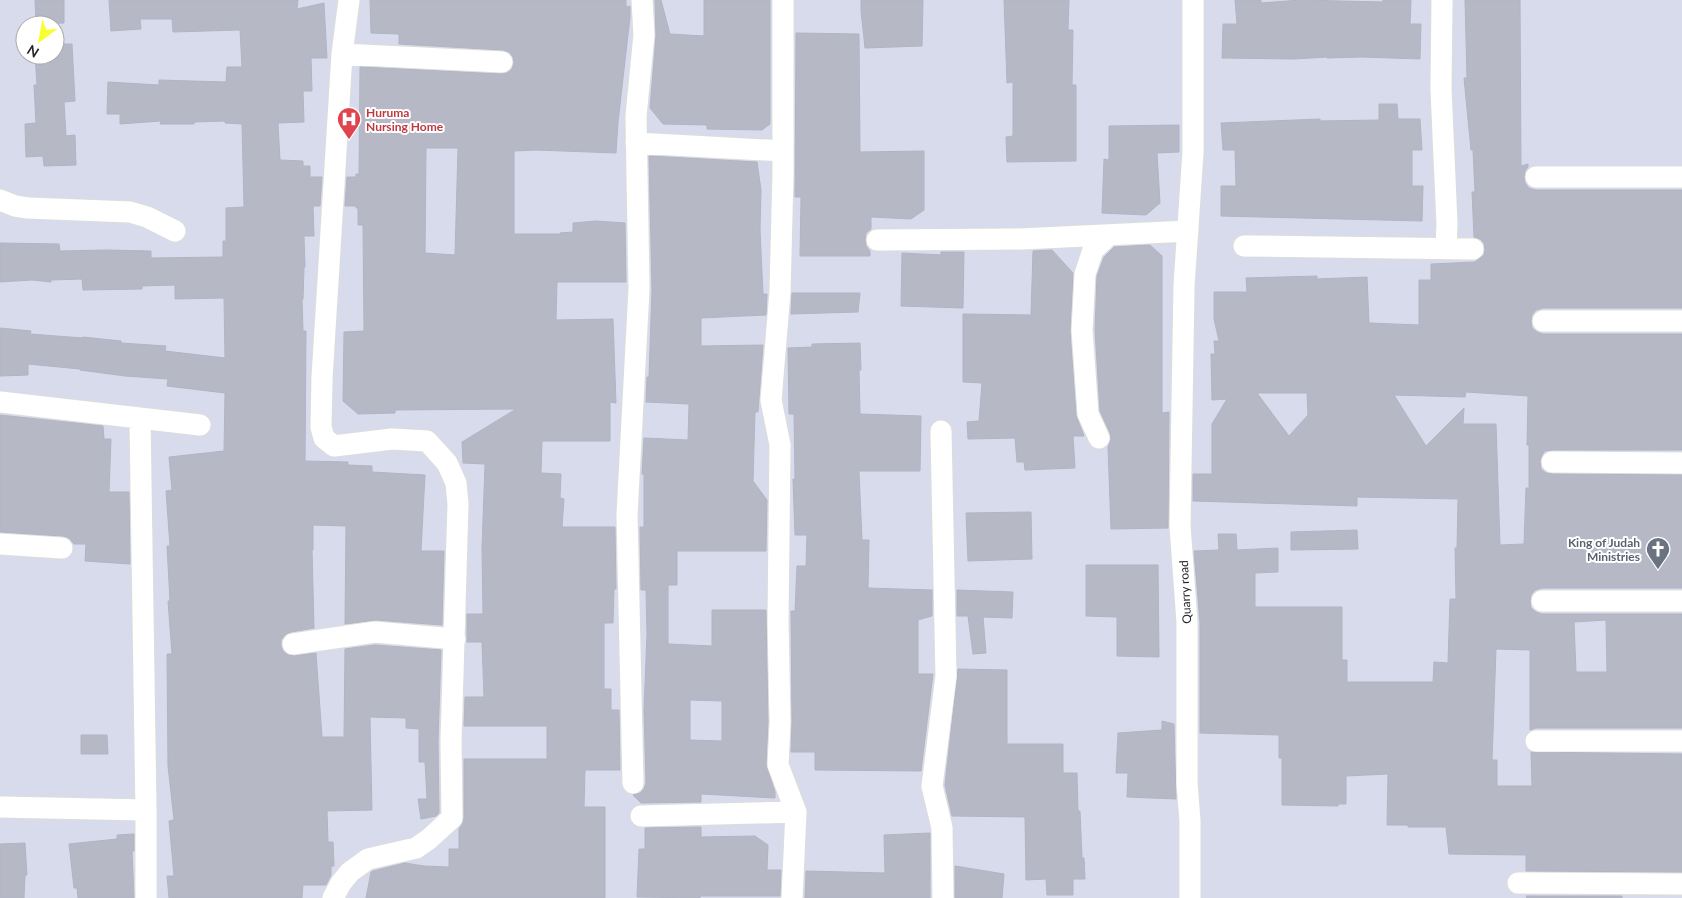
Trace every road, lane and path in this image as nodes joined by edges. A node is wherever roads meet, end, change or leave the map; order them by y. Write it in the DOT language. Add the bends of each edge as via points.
graph roads {
  1 [pos="349,0"];
  2 [pos="642,0"];
  3 [pos="783,0"];
  4 [pos="1193,0"];
  5 [pos="1442,0"];
  6 [pos="342,54"];
  7 [pos="502,62"];
  8 [pos="636,143"];
  9 [pos="783,151"];
  10 [pos="1536,177"];
  11 [pos="1682,177"];
  12 [pos="0,200"];
  13 [pos="175,231"];
  14 [pos="1188,231"];
  15 [pos="1109,235"];
  16 [pos="877,240"];
  17 [pos="1244,246"];
  18 [pos="1446,248"];
  19 [pos="1472,249"];
  20 [pos="1543,321"];
  21 [pos="1682,321"];
  22 [pos="0,402"];
  23 [pos="140,419"];
  24 [pos="200,426"];
  25 [pos="941,431"];
  26 [pos="1099,438"];
  27 [pos="1552,462"];
  28 [pos="1682,463"];
  29 [pos="0,544"];
  30 [pos="62,548"];
  31 [pos="1542,601"];
  32 [pos="1682,601"];
  33 [pos="455,639"];
  34 [pos="293,644"];
  35 [pos="1536,741"];
  36 [pos="1682,741"];
  37 [pos="632,783"];
  38 [pos="0,807"];
  39 [pos="146,810"];
  40 [pos="796,812"];
  41 [pos="641,816"];
  42 [pos="1518,883"];
  43 [pos="1682,884"];
  44 [pos="146,898"];
  45 [pos="334,898"];
  46 [pos="792,898"];
  47 [pos="943,898"];
  48 [pos="1190,898"];
  1 -- 6 [label="street"];
  2 -- 8 [label="street" via="644,35"];
  3 -- 9 [label="street"];
  4 -- 14 [label="street, Quarry road" via="1193,152"];
  5 -- 18 [label="street"];
  6 -- 7 [label="street"];
  6 -- 33 [label="street" via="321,427 324,438 334,446 392,439 427,441 447,463 456,483 458,504"];
  8 -- 9 [label="street"];
  8 -- 37 [label="street" via="639,289 627,515"];
  9 -- 40 [label="street" via="780,292 771,400 780,445 778,765"];
  10 -- 11 [label="street"];
  12 -- 13 [label="street" via="28,208 130,212"];
  14 -- 15 [label="street"];
  14 -- 48 [label="street, Quarry road" via="1184,286 1180,526 1187,622"];
  15 -- 16 [label="street"];
  15 -- 26 [label="street" via="1093,250 1084,283 1082,330 1088,414"];
  17 -- 18 [label="street"];
  18 -- 19 [label="street"];
  20 -- 21 [label="street"];
  22 -- 23 [label="street"];
  23 -- 24 [label="street"];
  23 -- 39 [label="street"];
  25 -- 47 [label="street" via="946,676 932,786 942,828"];
  27 -- 28 [label="street"];
  29 -- 30 [label="street"];
  31 -- 32 [label="street"];
  33 -- 34 [label="street" via="375,632"];
  33 -- 45 [label="street" via="452,818 416,848 368,859 350,872"];
  35 -- 36 [label="street"];
  38 -- 39 [label="street"];
  39 -- 44 [label="street"];
  40 -- 41 [label="street"];
  40 -- 46 [label="street"];
  42 -- 43 [label="street"];
}
